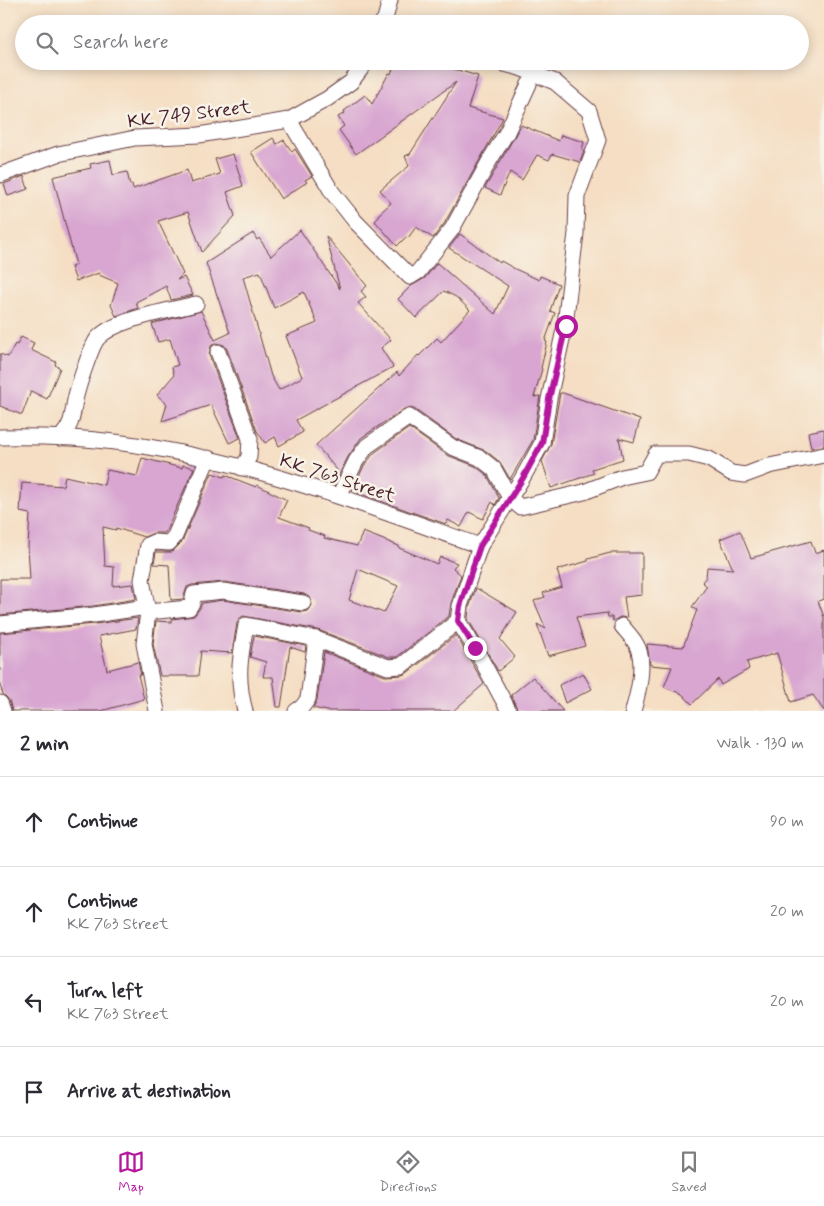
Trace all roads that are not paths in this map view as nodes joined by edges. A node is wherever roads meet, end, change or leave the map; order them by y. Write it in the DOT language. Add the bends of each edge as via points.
graph roads {
  1 [pos="390,0"];
  2 [pos="386,15"];
  3 [pos="360,70"];
  4 [pos="525,70"];
  5 [pos="529,84"];
  6 [pos="288,120"];
  7 [pos="0,175"];
  8 [pos="196,304"];
  9 [pos="218,352"];
  10 [pos="0,437"];
  11 [pos="60,438"];
  12 [pos="824,455"];
  13 [pos="208,458"];
  14 [pos="242,468"];
  15 [pos="339,496"];
  16 [pos="510,498"];
  17 [pos="480,546"];
  18 [pos="303,603"];
  19 [pos="147,609"];
  20 [pos="458,621"];
  21 [pos="0,624"];
  22 [pos="622,626"];
  23 [pos="316,639"];
  24 [pos="0,703"];
  25 [pos="505,709"];
  26 [pos="3,711"];
  27 [pos="157,711"];
  28 [pos="245,711"];
  29 [pos="296,711"];
  30 [pos="633,711"];
  1 -- 2 [label="street"];
  3 -- 6 [label="street, KK 749 Street" via="351,82 327,99"];
  4 -- 16 [label="street" via="555,82 589,111 598,140 577,196 566,326 542,443"];
  5 -- 6 [label="street" via="507,132 452,229 418,272 410,277 355,221 332,192"];
  6 -- 7 [label="street, KK 749 Street" via="199,135 135,138 58,154"];
  8 -- 11 [label="street" via="110,328 97,339 76,392 70,428"];
  9 -- 14 [label="street" via="250,439 249,458"];
  10 -- 11 [label="street, KK 763 Street"];
  11 -- 13 [label="street, KK 763 Street" via="116,441"];
  12 -- 16 [label="street" via="769,466 745,475 730,473 709,459 689,454 656,454 646,472 584,492 520,507"];
  13 -- 14 [label="street, KK 763 Street"];
  13 -- 19 [label="street" via="175,536 169,543 148,545 142,580"];
  14 -- 15 [label="street, KK 763 Street"];
  15 -- 16 [label="street" via="367,446 409,417 494,469"];
  15 -- 17 [label="street, KK 763 Street"];
  16 -- 17 [label="street"];
  17 -- 20 [label="street"];
  18 -- 19 [label="street" via="223,591 194,594 188,608"];
  19 -- 21 [label="street"];
  19 -- 27 [label="street" via="144,644"];
  20 -- 23 [label="street" via="401,666 388,667"];
  20 -- 25 [label="street"];
  22 -- 30 [label="street" via="638,647 641,661"];
  23 -- 28 [label="street" via="246,625 240,663 240,691"];
  23 -- 29 [label="street" via="308,699"];
  24 -- 26 [label="street"];
}
